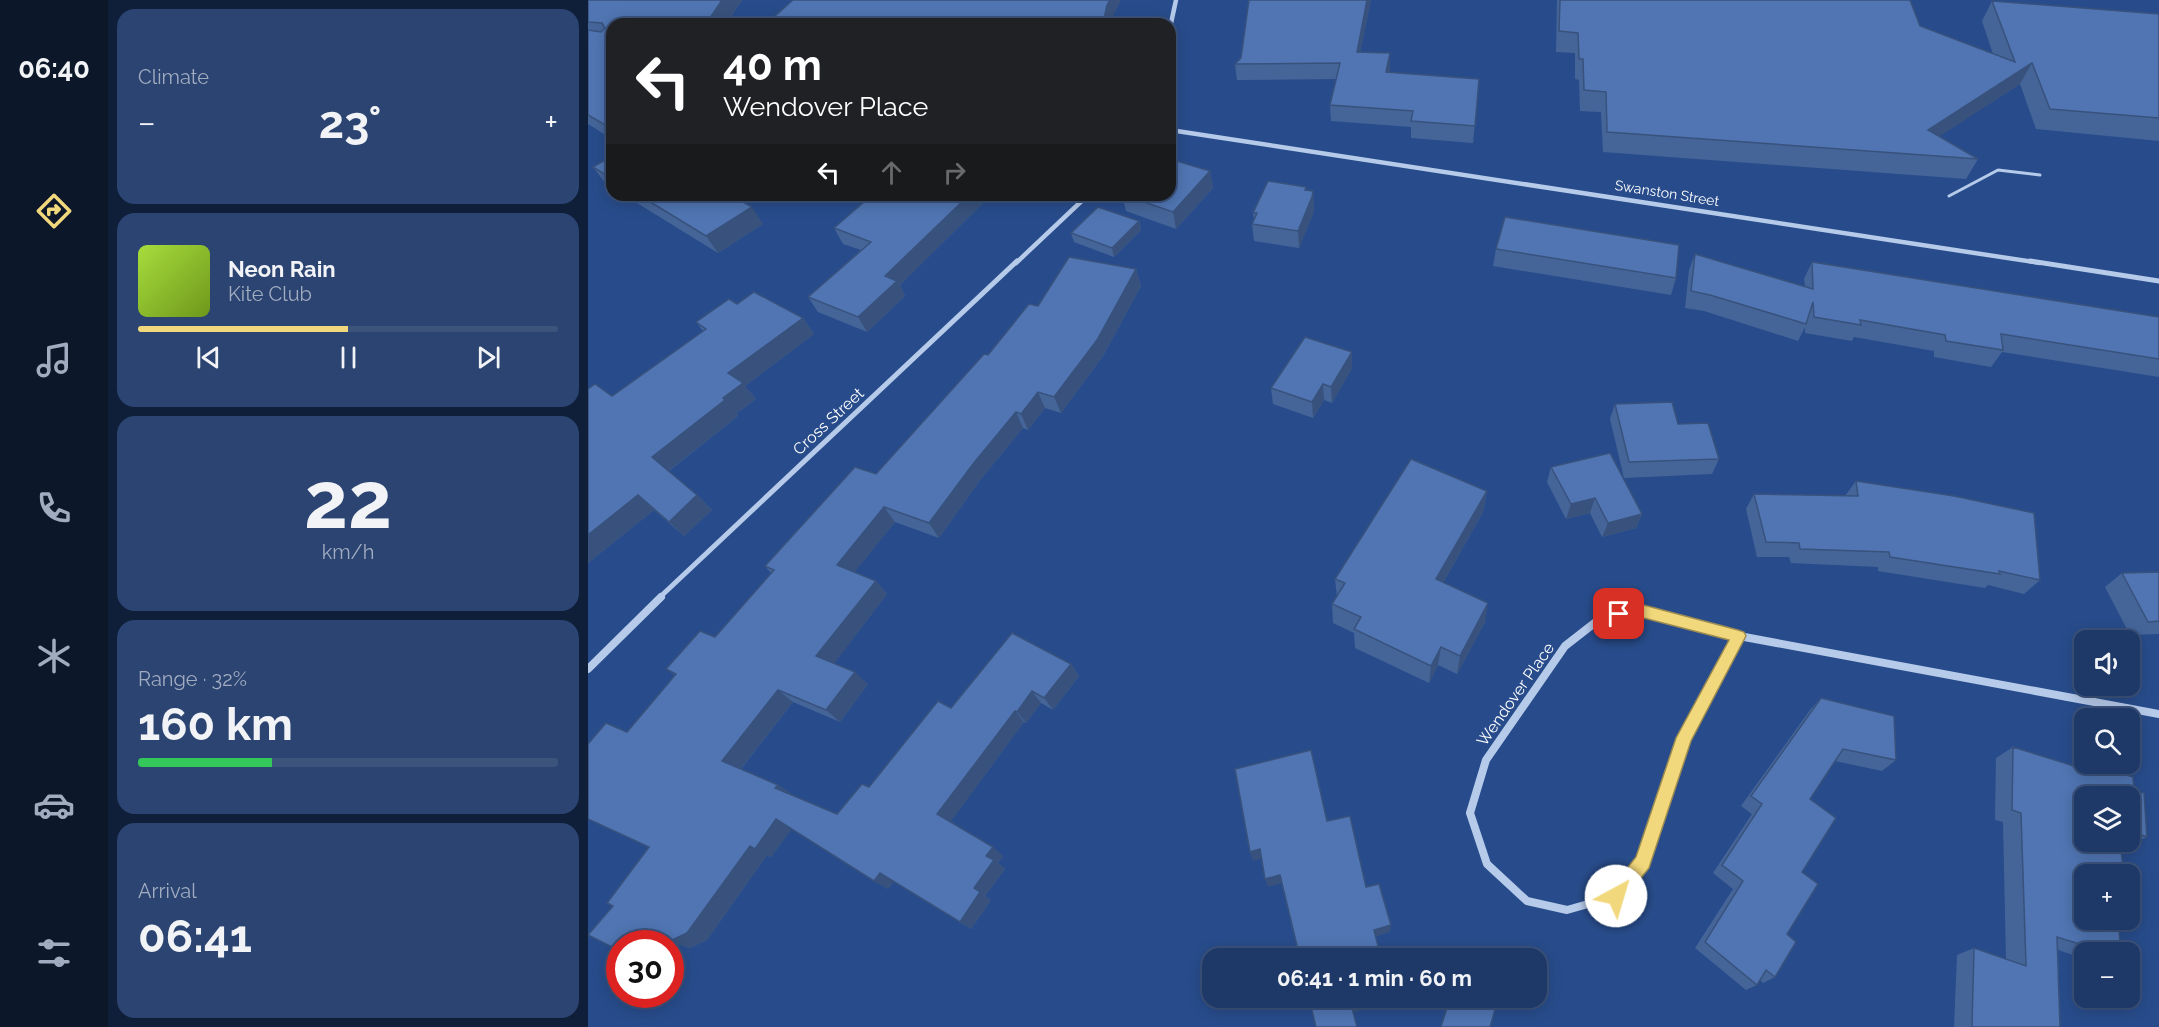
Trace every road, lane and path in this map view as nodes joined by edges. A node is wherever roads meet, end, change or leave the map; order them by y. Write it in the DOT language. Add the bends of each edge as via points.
graph roads {
  1 [pos="1176,0"];
  2 [pos="1172,18"];
  3 [pos="1176,131"];
  4 [pos="2040,175"];
  5 [pos="1948,196"];
  6 [pos="1082,201"];
  7 [pos="2159,281"];
  8 [pos="1738,636"];
  9 [pos="588,669"];
  10 [pos="2159,714"];
  1 -- 2 [label="street"];
  3 -- 7 [label="street, Swanston Street"];
  4 -- 5 [label="lane" via="1998,170"];
  6 -- 9 [label="street, Cross Street"];
  8 -- 8 [label="street, Wendover Place" via="1636,609 1601,618 1565,646 1486,760 1470,813 1486,864 1527,901 1567,910 1616,896 1643,862 1683,738"];
  8 -- 10 [label="street, Wendover Place"];
}
